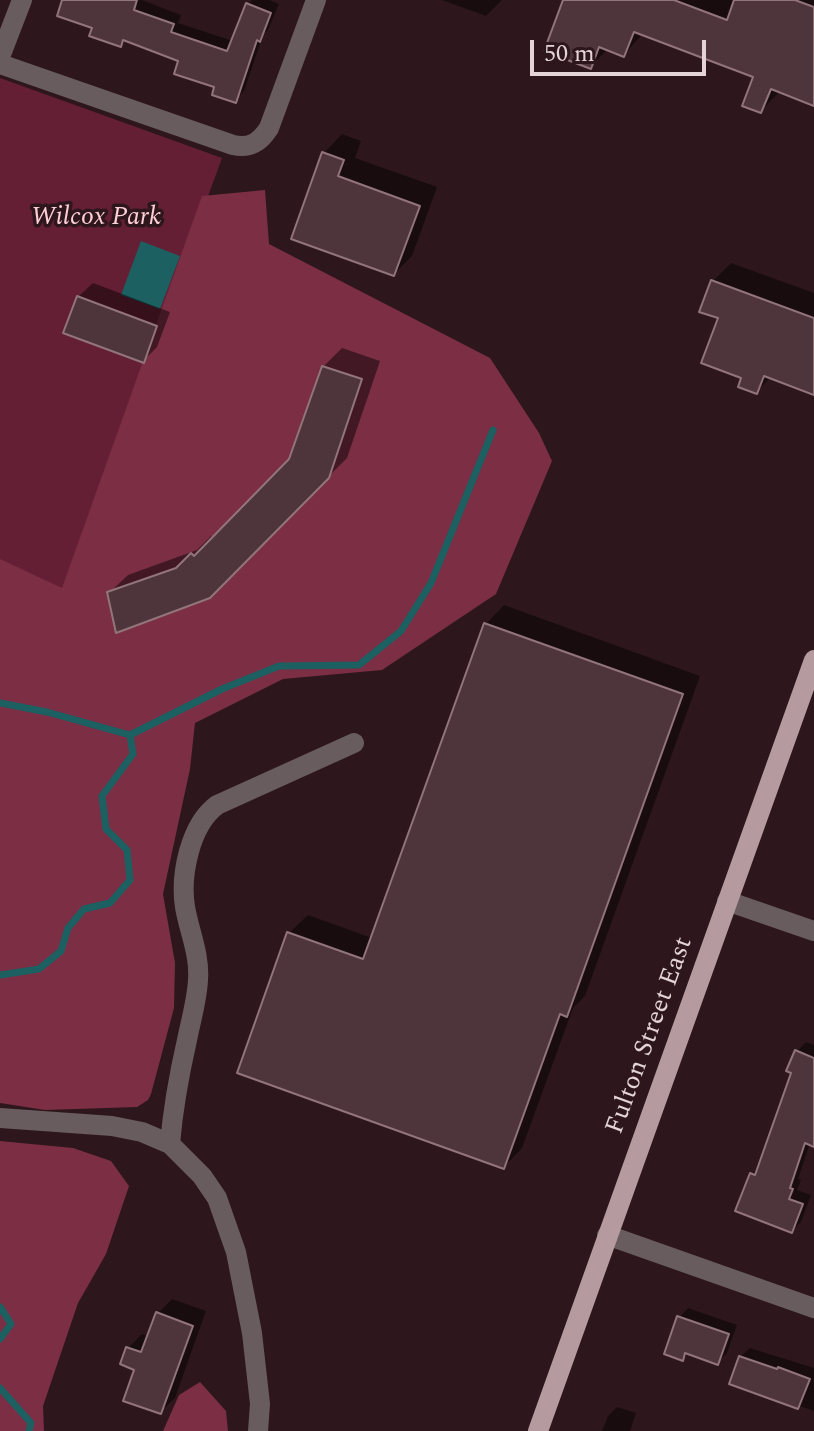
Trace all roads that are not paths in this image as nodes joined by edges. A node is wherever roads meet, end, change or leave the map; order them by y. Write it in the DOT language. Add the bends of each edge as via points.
graph roads {
  1 [pos="22,0"];
  2 [pos="316,0"];
  3 [pos="0,57"];
  4 [pos="0,64"];
  5 [pos="814,660"];
  6 [pos="354,743"];
  7 [pos="727,901"];
  8 [pos="814,931"];
  9 [pos="0,1118"];
  10 [pos="170,1144"];
  11 [pos="607,1235"];
  12 [pos="814,1308"];
  13 [pos="260,1404"];
  14 [pos="258,1431"];
  15 [pos="275,1431"];
  16 [pos="538,1431"];
  1 -- 3 [label="street"];
  2 -- 4 [label="street" via="269,128 245,147"];
  5 -- 7 [label="main road, Fulton Street East"];
  6 -- 10 [label="street" via="217,805 200,824 184,884 198,982"];
  7 -- 8 [label="street"];
  7 -- 11 [label="main road, Fulton Street East"];
  9 -- 10 [label="street" via="112,1126"];
  10 -- 13 [label="street" via="213,1190 233,1241 250,1319"];
  11 -- 12 [label="street"];
  11 -- 16 [label="main road, Fulton Street East"];
  13 -- 14 [label="street"];
  13 -- 15 [label="street"];
}
